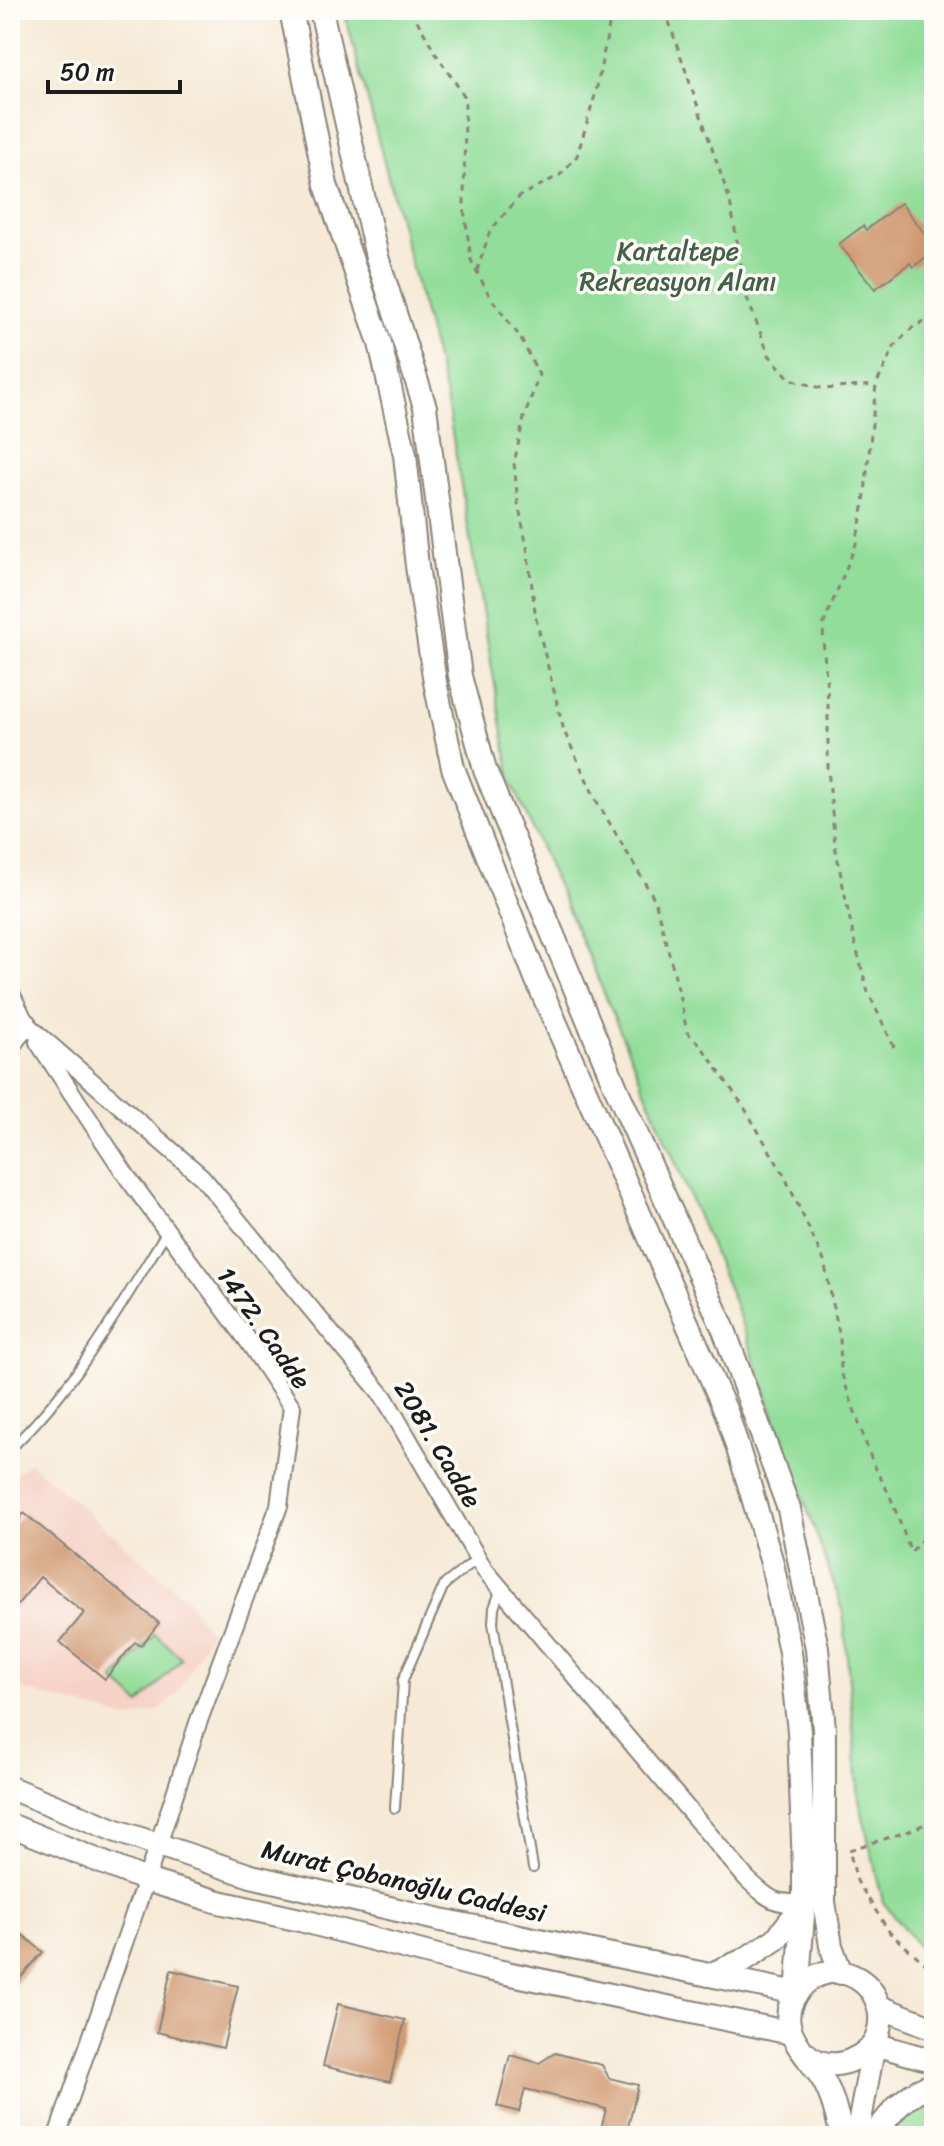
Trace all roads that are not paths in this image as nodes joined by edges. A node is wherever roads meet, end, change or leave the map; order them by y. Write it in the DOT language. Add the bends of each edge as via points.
graph roads {
  1 [pos="291,10"];
  2 [pos="321,10"];
  3 [pos="10,991"];
  4 [pos="26,1024"];
  5 [pos="10,1045"];
  6 [pos="167,1231"];
  7 [pos="10,1449"];
  8 [pos="478,1558"];
  9 [pos="501,1589"];
  10 [pos="10,1788"];
  11 [pos="395,1808"];
  12 [pos="10,1825"];
  13 [pos="158,1845"];
  14 [pos="533,1868"];
  15 [pos="146,1880"];
  16 [pos="814,1903"];
  17 [pos="841,1973"];
  18 [pos="709,1975"];
  19 [pos="797,1993"];
  20 [pos="880,2007"];
  21 [pos="934,2028"];
  22 [pos="795,2040"];
  23 [pos="874,2044"];
  24 [pos="934,2061"];
  25 [pos="934,2085"];
  26 [pos="57,2136"];
  27 [pos="842,2136"];
  28 [pos="857,2136"];
  29 [pos="873,2136"];
  1 -- 16 [label="main road" via="326,185 380,343 405,455 417,566 453,768 536,978 727,1414 772,1563 790,1652"];
  2 -- 16 [label="main road" via="377,257 425,407 460,676 485,770 616,1088 724,1330 789,1509 817,1648 824,1730"];
  3 -- 4 [label="street, 2081. Cadde"];
  4 -- 5 [label="street"];
  4 -- 6 [label="street, 1472. Cadde"];
  4 -- 8 [label="street, 2081. Cadde" via="202,1177 384,1397"];
  6 -- 7 [label="lane" via="85,1361"];
  6 -- 13 [label="street, 1472. Cadde" via="292,1407 279,1506"];
  8 -- 9 [label="street, 2081. Cadde"];
  8 -- 11 [label="lane" via="444,1585 403,1680"];
  9 -- 14 [label="lane" via="493,1623"];
  9 -- 16 [label="street, 2081. Cadde" via="747,1879 779,1903"];
  10 -- 13 [label="main road, Murat Çobanoğlu Caddesi"];
  12 -- 15 [label="main road"];
  13 -- 15 [label="street, 1472. Cadde"];
  13 -- 18 [label="main road, Murat Çobanoğlu Caddesi" via="251,1876"];
  15 -- 22 [label="main road" via="483,1968"];
  15 -- 26 [label="street, 1472. Cadde"];
  16 -- 17 [label="main road"];
  16 -- 18 [label="main road" via="776,1939"];
  16 -- 19 [label="main road"];
  17 -- 19 [label="main road" via="814,1977"];
  17 -- 20 [label="main road" via="866,1984"];
  18 -- 19 [label="main road, Murat Çobanoğlu Caddesi"];
  19 -- 22 [label="main road" via="788,2022"];
  20 -- 21 [label="main road"];
  20 -- 23 [label="main road"];
  22 -- 23 [label="main road" via="809,2057 837,2065 864,2055"];
  22 -- 27 [label="main road" via="822,2078"];
  23 -- 24 [label="main road"];
  23 -- 28 [label="main road"];
  25 -- 29 [label="main road" via="899,2105"];
}
